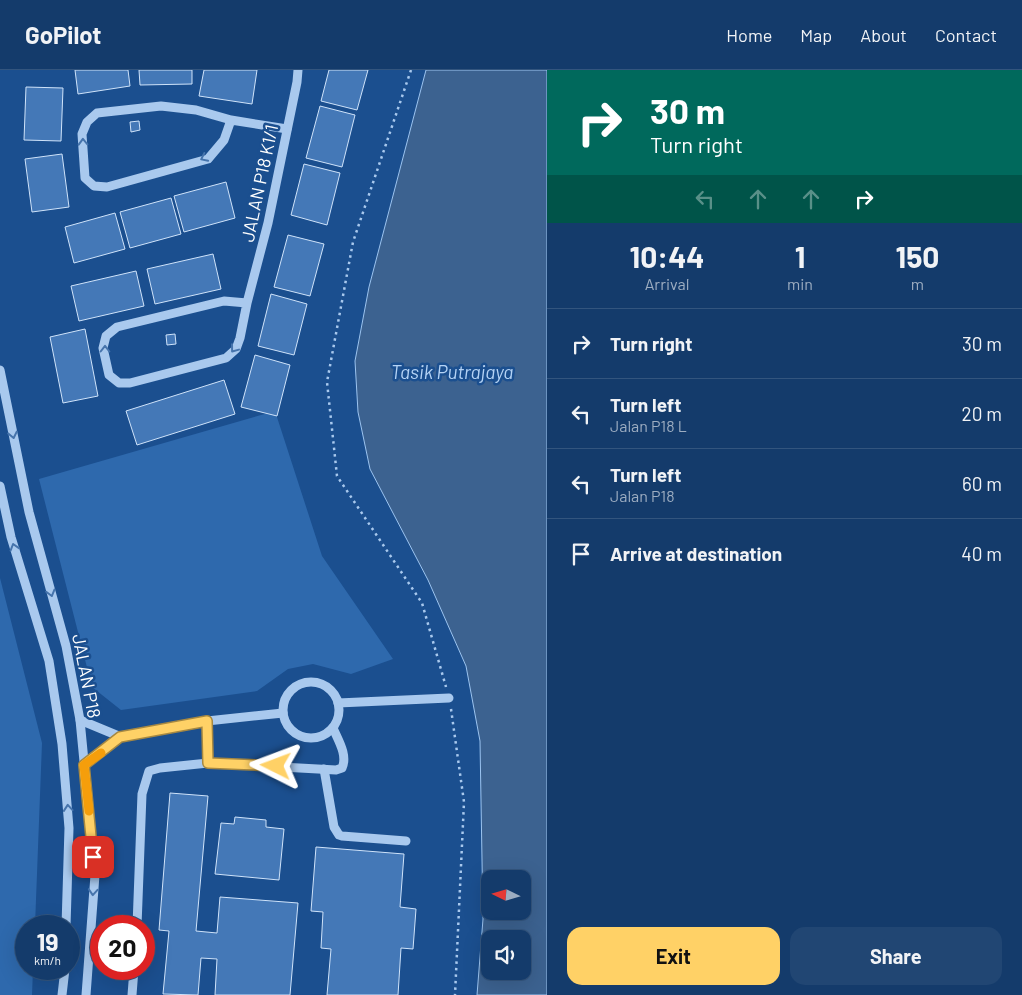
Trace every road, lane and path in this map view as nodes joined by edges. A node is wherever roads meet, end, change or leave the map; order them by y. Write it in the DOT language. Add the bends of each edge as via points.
graph roads {
  1 [pos="298,70"];
  2 [pos="411,70"];
  3 [pos="231,120"];
  4 [pos="287,129"];
  5 [pos="247,303"];
  6 [pos="0,370"];
  7 [pos="0,486"];
  8 [pos="449,698"];
  9 [pos="338,703"];
  10 [pos="283,713"];
  11 [pos="80,720"];
  12 [pos="207,721"];
  13 [pos="333,728"];
  14 [pos="120,737"];
  15 [pos="208,763"];
  16 [pos="84,765"];
  17 [pos="324,769"];
  18 [pos="406,841"];
  19 [pos="66,915"];
  20 [pos="137,915"];
  21 [pos="64,980"];
  22 [pos="133,980"];
  23 [pos="62,995"];
  24 [pos="86,995"];
  25 [pos="132,995"];
  26 [pos="455,995"];
  1 -- 4 [label="street, JALAN P18 K1/1"];
  2 -- 8 [label="path" via="353,242 327,382 337,476 422,603"];
  3 -- 3 [label="street, one-way" via="224,140 208,159 107,187 94,186 85,178 82,134 87,122 97,113 161,106 196,110"];
  3 -- 4 [label="street"];
  4 -- 5 [label="street, JALAN P18 K1/1" via="268,223"];
  5 -- 5 [label="street, JALAN P18 K1/1, one-way" via="236,349 226,358 130,383 119,383 109,375 103,348 106,336 117,327 224,301"];
  6 -- 11 [label="street, JALAN P18, one-way" via="29,512 66,646"];
  19 -- 7 [label="street, JALAN P18, one-way" via="69,828 62,744 49,661 11,537"];
  8 -- 9 [label="street"];
  8 -- 26 [label="path" via="464,802"];
  9 -- 10 [label="street" via="330,688 306,682 286,696"];
  9 -- 13 [label="street" via="338,716"];
  10 -- 12 [label="street"];
  10 -- 13 [label="street" via="291,730 308,738 326,734"];
  11 -- 14 [label="street"];
  11 -- 16 [label="street, JALAN P18"];
  12 -- 14 [label="street"];
  12 -- 15 [label="street"];
  13 -- 17 [label="street" via="342,748 344,764 336,770"];
  14 -- 16 [label="street"];
  15 -- 17 [label="street"];
  15 -- 20 [label="street" via="149,771 142,794"];
  16 -- 24 [label="street, JALAN P18, one-way" via="94,875"];
  17 -- 18 [label="street" via="334,827 339,835"];
  21 -- 23 [label="street"];
  22 -- 25 [label="street"];
}
